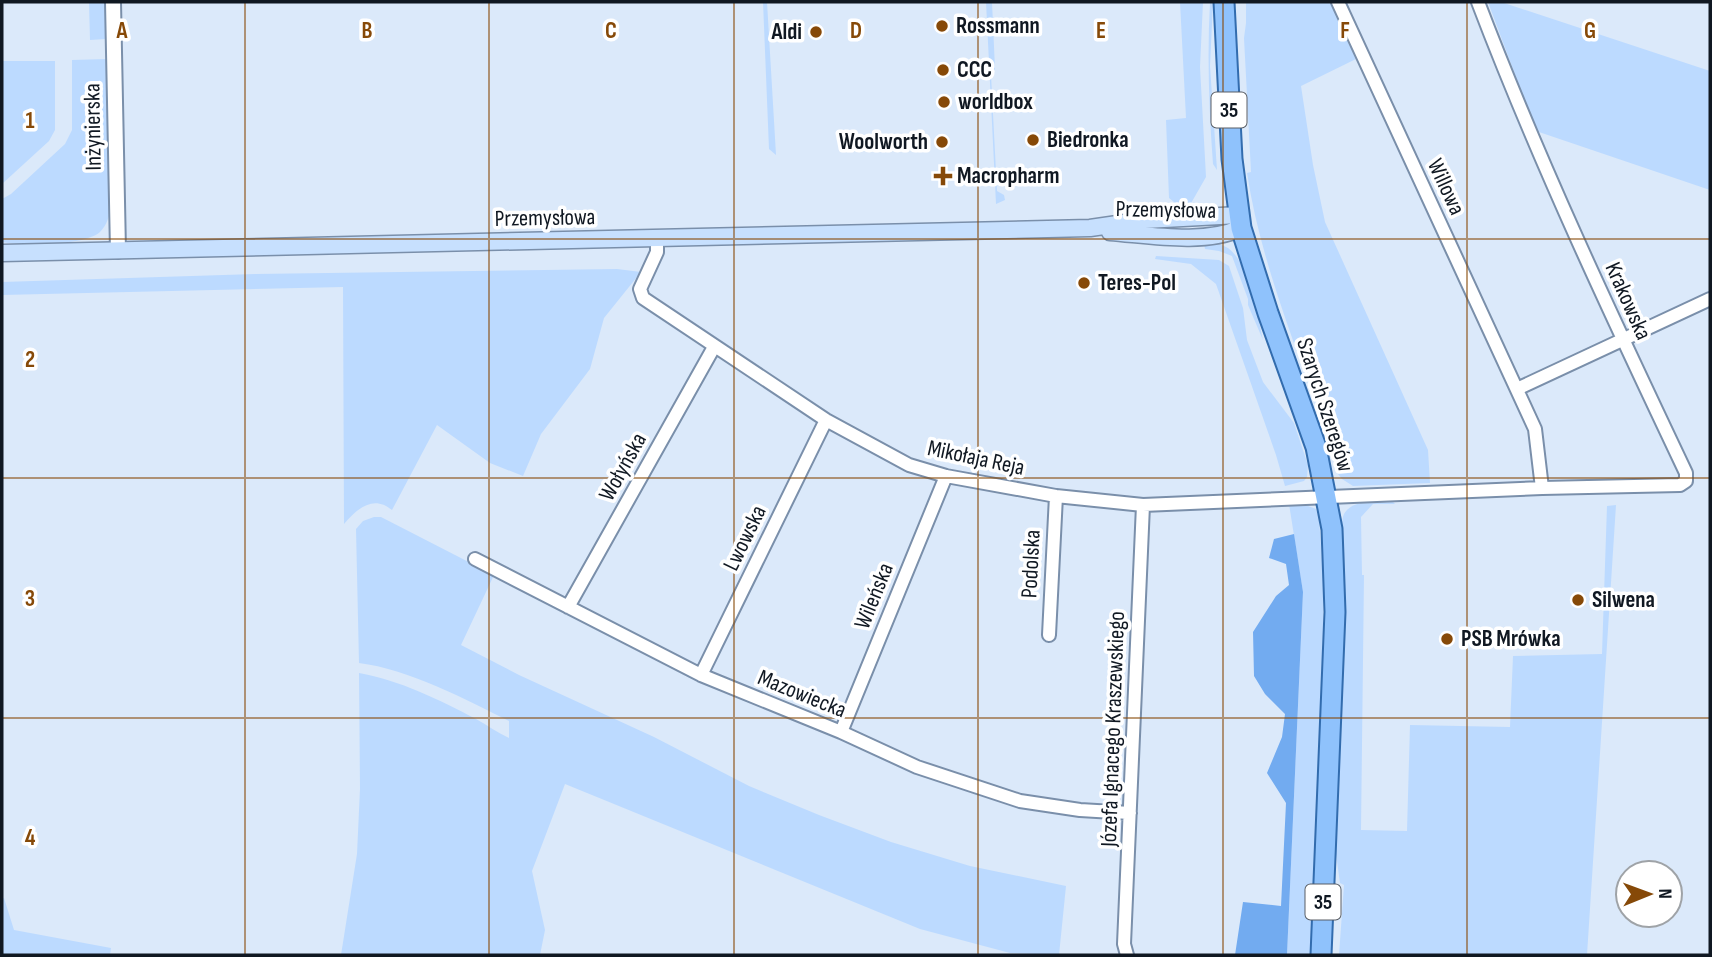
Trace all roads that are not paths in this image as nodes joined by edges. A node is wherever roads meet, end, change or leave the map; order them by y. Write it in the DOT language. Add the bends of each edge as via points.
graph roads {
  1 [pos="113,2"];
  2 [pos="1224,2"];
  3 [pos="1338,2"];
  4 [pos="1478,2"];
  5 [pos="1240,221"];
  6 [pos="657,238"];
  7 [pos="118,251"];
  8 [pos="2,253"];
  9 [pos="1710,299"];
  10 [pos="1623,340"];
  11 [pos="714,347"];
  12 [pos="1517,389"];
  13 [pos="826,420"];
  14 [pos="946,476"];
  15 [pos="1542,488"];
  16 [pos="1056,496"];
  17 [pos="1328,496"];
  18 [pos="1143,505"];
  19 [pos="475,559"];
  20 [pos="568,607"];
  21 [pos="1049,635"];
  22 [pos="701,675"];
  23 [pos="841,732"];
  24 [pos="1130,813"];
  25 [pos="1126,955"];
  26 [pos="1321,955"];
  1 -- 7 [label="street, Inżynierska"];
  2 -- 5 [label="main road, Szarych Szeregów / 35"];
  3 -- 12 [label="street, Willowa"];
  4 -- 10 [label="street, Krakowska" via="1518,105"];
  5 -- 6 [label="main road, Przemysłowa" via="1154,219 1090,228"];
  5 -- 17 [label="main road, Szarych Szeregów / 35" via="1317,447"];
  6 -- 7 [label="main road, Przemysłowa"];
  6 -- 11 [label="street, Mikołaja Reja" via="657,252 640,289 643,298"];
  7 -- 8 [label="main road, Przemysłowa"];
  9 -- 10 [label="street"];
  10 -- 12 [label="street"];
  10 -- 15 [label="street, Krakowska" via="1686,481 1680,485"];
  11 -- 13 [label="street, Mikołaja Reja"];
  11 -- 20 [label="street, Wołyńska"];
  12 -- 15 [label="street, Willowa" via="1535,429"];
  13 -- 14 [label="street, Mikołaja Reja" via="909,465"];
  13 -- 22 [label="street, Lwowska"];
  14 -- 16 [label="street, Mikołaja Reja"];
  14 -- 23 [label="street, Wileńska"];
  15 -- 17 [label="street, Krakowska"];
  16 -- 18 [label="street, Mikołaja Reja"];
  16 -- 21 [label="street, Podolska"];
  17 -- 18 [label="street, Mikołaja Reja"];
  17 -- 26 [label="main road, Szarych Szeregów / 35" via="1335,612"];
  18 -- 24 [label="street, Józefa Ignacego Kraszewskiego"];
  19 -- 20 [label="street, Mazowiecka"];
  20 -- 22 [label="street, Mazowiecka"];
  22 -- 23 [label="street, Mazowiecka"];
  23 -- 24 [label="street, Mazowiecka" via="917,767 1020,801"];
  24 -- 25 [label="street, Józefa Ignacego Kraszewskiego"];
}
